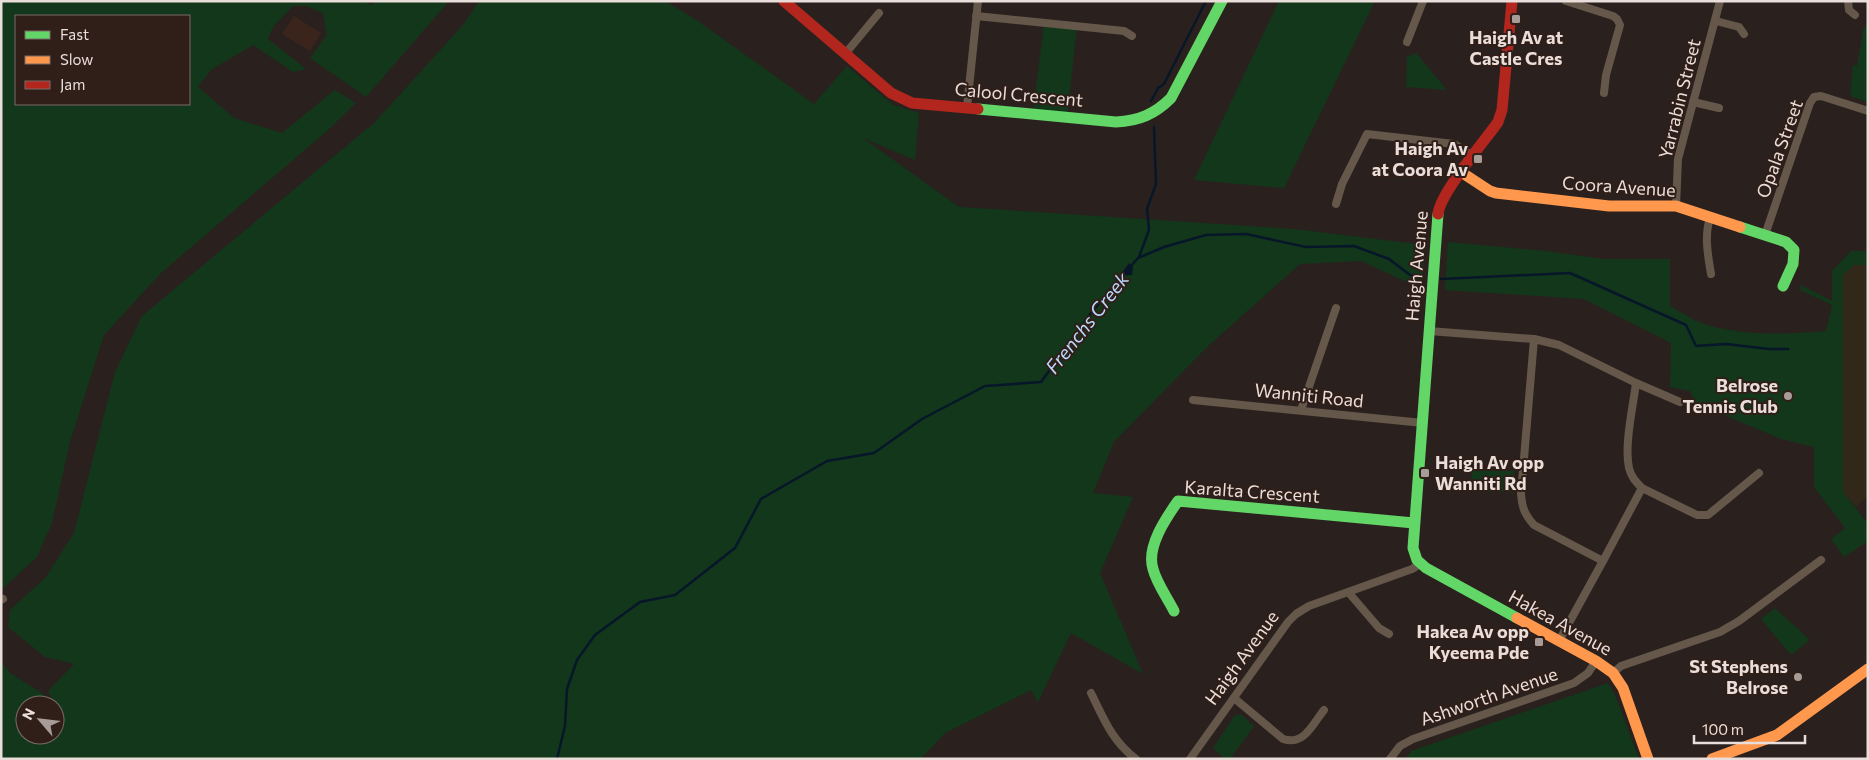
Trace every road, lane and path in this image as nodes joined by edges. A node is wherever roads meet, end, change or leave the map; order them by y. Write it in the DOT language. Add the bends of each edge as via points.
graph roads {
  1 [pos="784,1"];
  2 [pos="978,1"];
  3 [pos="1222,1"];
  4 [pos="1423,1"];
  5 [pos="1512,1"];
  6 [pos="1566,1"];
  7 [pos="1720,1"];
  8 [pos="1848,1"];
  9 [pos="879,13"];
  10 [pos="1855,15"];
  11 [pos="976,16"];
  12 [pos="1716,21"];
  13 [pos="1744,34"];
  14 [pos="1132,36"];
  15 [pos="1407,42"];
  16 [pos="845,54"];
  17 [pos="1604,93"];
  18 [pos="1693,102"];
  19 [pos="967,107"];
  20 [pos="1719,108"];
  21 [pos="1868,111"];
  22 [pos="1473,156"];
  23 [pos="1461,172"];
  24 [pos="1336,204"];
  25 [pos="1676,206"];
  26 [pos="1710,218"];
  27 [pos="1765,235"];
  28 [pos="1711,274"];
  29 [pos="1784,286"];
  30 [pos="1336,308"];
  31 [pos="1429,331"];
  32 [pos="1534,339"];
  33 [pos="1636,383"];
  34 [pos="1193,400"];
  35 [pos="1680,402"];
  36 [pos="1301,410"];
  37 [pos="1423,423"];
  38 [pos="1759,473"];
  39 [pos="1642,488"];
  40 [pos="1414,523"];
  41 [pos="1413,553"];
  42 [pos="1821,560"];
  43 [pos="1603,561"];
  44 [pos="1420,564"];
  45 [pos="1349,593"];
  46 [pos="1174,612"];
  47 [pos="1389,634"];
  48 [pos="1559,641"];
  49 [pos="1596,661"];
  50 [pos="1868,668"];
  51 [pos="1612,673"];
  52 [pos="1091,693"];
  53 [pos="1234,698"];
  54 [pos="1324,710"];
  55 [pos="1737,755"];
  56 [pos="1136,759"];
  57 [pos="1190,759"];
  58 [pos="1390,759"];
  59 [pos="1648,759"];
  60 [pos="1712,759"];
  1 -- 16 [label="street, Calool Crescent"];
  2 -- 11 [label="street"];
  3 -- 19 [label="street, Calool Crescent" via="1171,98 1146,118 1116,122"];
  4 -- 15 [label="street"];
  5 -- 22 [label="street, Haigh Avenue" via="1502,110 1498,122"];
  6 -- 17 [label="street" via="1613,16 1620,25"];
  7 -- 12 [label="street, Yarrabin Street"];
  8 -- 10 [label="street" via="1849,10"];
  9 -- 16 [label="street"];
  11 -- 14 [label="street" via="1124,31"];
  11 -- 19 [label="street"];
  12 -- 13 [label="street" via="1739,27"];
  12 -- 18 [label="street, Yarrabin Street"];
  16 -- 19 [label="street, Calool Crescent" via="891,93 912,103"];
  18 -- 20 [label="street"];
  18 -- 25 [label="street, Yarrabin Street" via="1678,159"];
  21 -- 27 [label="street, Opala Street" via="1821,96 1814,97"];
  22 -- 23 [label="street, Haigh Avenue"];
  22 -- 24 [label="street" via="1454,144 1367,134 1342,184"];
  23 -- 25 [label="street, Coora Avenue" via="1496,194 1609,206"];
  23 -- 31 [label="street, Haigh Avenue" via="1439,206"];
  25 -- 26 [label="street, Coora Avenue"];
  26 -- 27 [label="street, Coora Avenue"];
  26 -- 28 [label="street" via="1707,249"];
  27 -- 29 [label="street, Coora Avenue" via="1786,242 1794,250 1793,264"];
  30 -- 36 [label="street"];
  31 -- 32 [label="street"];
  31 -- 37 [label="street, Haigh Avenue"];
  32 -- 33 [label="street" via="1559,345"];
  32 -- 43 [label="street" via="1522,506 1534,525"];
  33 -- 35 [label="street"];
  33 -- 39 [label="street" via="1629,468"];
  34 -- 36 [label="street, Wanniti Road"];
  36 -- 37 [label="street, Wanniti Road"];
  37 -- 40 [label="street, Haigh Avenue"];
  38 -- 39 [label="street" via="1708,515 1696,515"];
  39 -- 43 [label="street"];
  40 -- 41 [label="street, Haigh Avenue"];
  40 -- 46 [label="street, Karalta Crescent" via="1178,502 1169,513 1151,556 1152,566"];
  41 -- 44 [label="street, Hakea Avenue"];
  42 -- 51 [label="street" via="1739,622 1720,632 1621,666"];
  43 -- 48 [label="street"];
  44 -- 45 [label="street, Haigh Avenue"];
  44 -- 48 [label="street, Hakea Avenue"];
  45 -- 47 [label="street" via="1379,628"];
  45 -- 53 [label="street, Haigh Avenue" via="1296,614"];
  48 -- 49 [label="street, Hakea Avenue"];
  49 -- 51 [label="street, Hakea Avenue"];
  49 -- 58 [label="street, Ashworth Avenue" via="1588,673 1574,683 1413,739 1400,746"];
  50 -- 55 [label="street" via="1777,735"];
  51 -- 59 [label="street, Hakea Avenue" via="1623,688"];
  52 -- 56 [label="street" via="1114,738"];
  53 -- 54 [label="street" via="1283,739 1292,742 1302,739"];
  53 -- 57 [label="street, Haigh Avenue"];
  55 -- 60 [label="street"];
}
